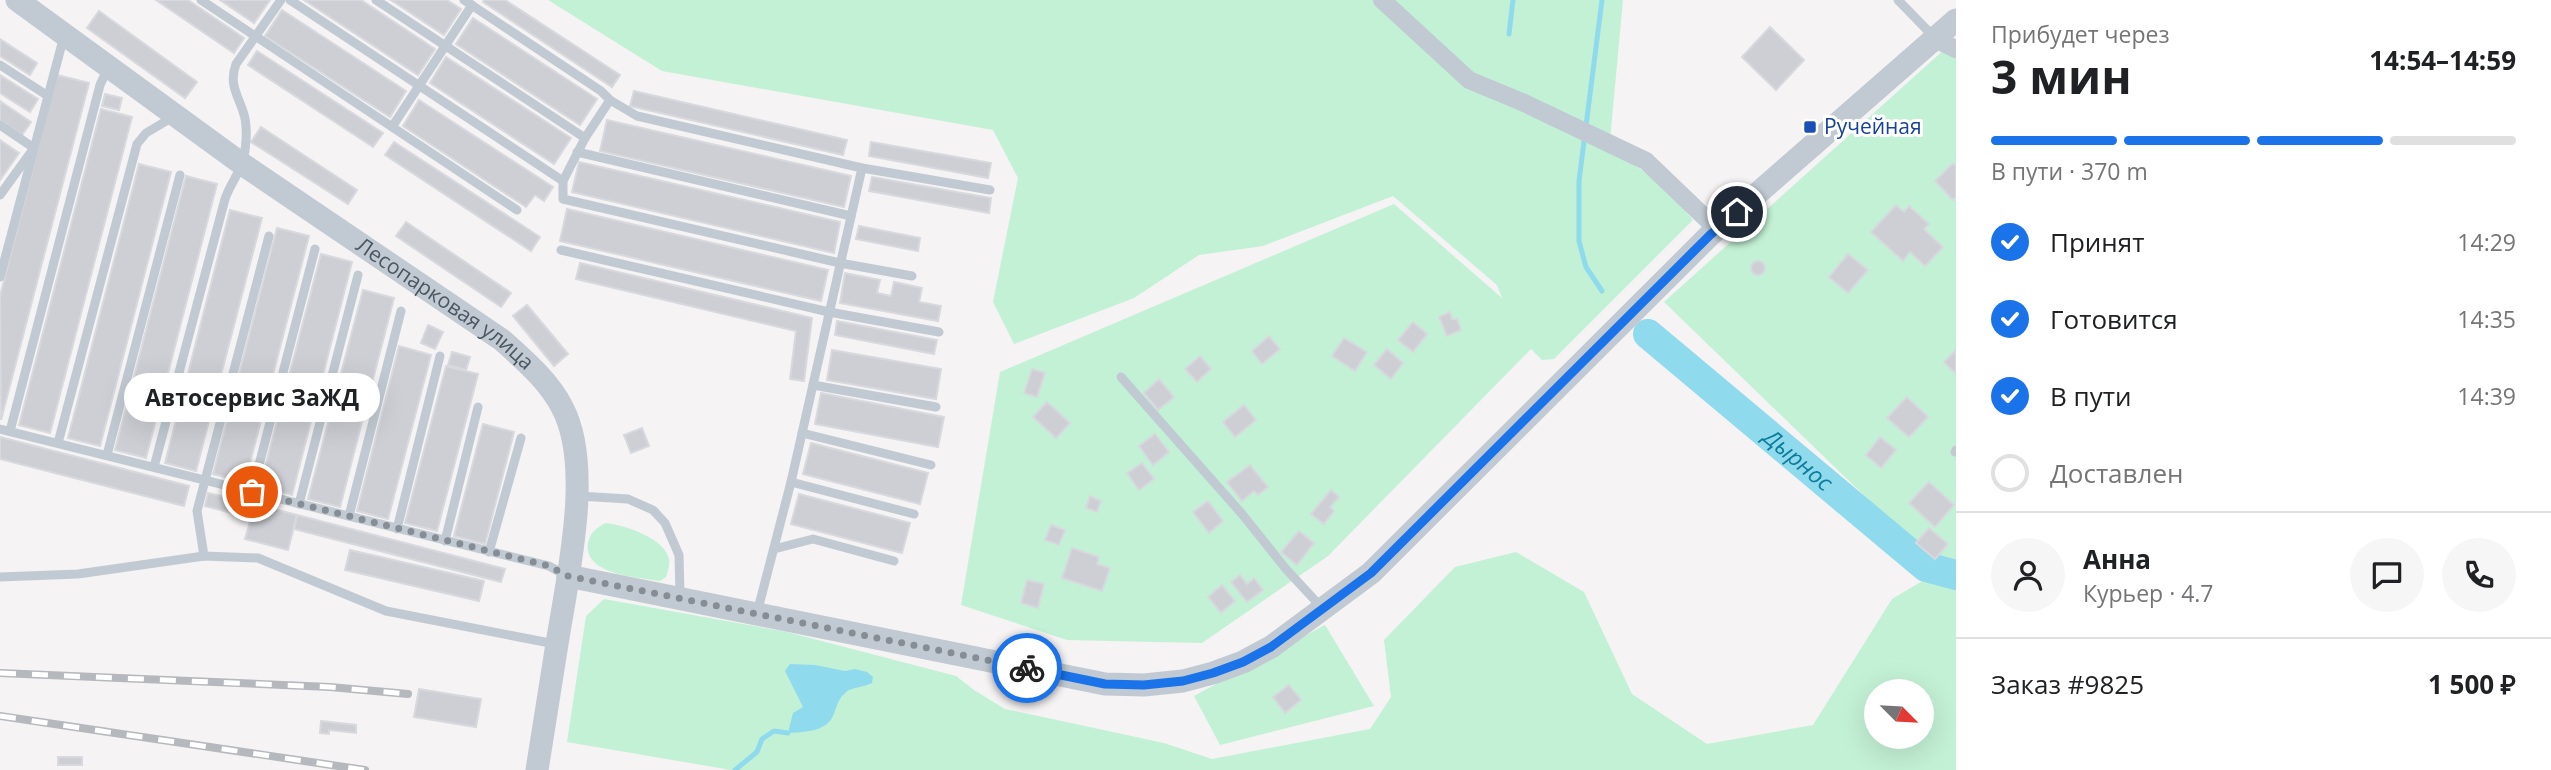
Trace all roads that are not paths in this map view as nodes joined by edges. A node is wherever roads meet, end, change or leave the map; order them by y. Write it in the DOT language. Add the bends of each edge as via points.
graph roads {
  1 [pos="201,0"];
  2 [pos="281,0"];
  3 [pos="290,0"];
  4 [pos="376,0"];
  5 [pos="1382,0"];
  6 [pos="1898,0"];
  7 [pos="19,1"];
  8 [pos="468,3"];
  9 [pos="1956,20"];
  10 [pos="64,34"];
  11 [pos="254,37"];
  12 [pos="1935,39"];
  13 [pos="445,46"];
  14 [pos="1956,49"];
  15 [pos="0,65"];
  16 [pos="109,66"];
  17 [pos="419,86"];
  18 [pos="48,96"];
  19 [pos="610,100"];
  20 [pos="174,117"];
  21 [pos="0,125"];
  22 [pos="392,127"];
  23 [pos="585,138"];
  24 [pos="34,148"];
  25 [pos="577,152"];
  26 [pos="242,164"];
  27 [pos="862,168"];
  28 [pos="180,174"];
  29 [pos="563,181"];
  30 [pos="990,190"];
  31 [pos="0,195"];
  32 [pos="517,210"];
  33 [pos="850,216"];
  34 [pos="1717,229"];
  35 [pos="269,236"];
  36 [pos="315,249"];
  37 [pos="561,250"];
  38 [pos="840,263"];
  39 [pos="358,275"];
  40 [pos="912,276"];
  41 [pos="0,277"];
  42 [pos="401,311"];
  43 [pos="829,312"];
  44 [pos="939,332"];
  45 [pos="440,356"];
  46 [pos="1121,377"];
  47 [pos="813,385"];
  48 [pos="478,407"];
  49 [pos="936,407"];
  50 [pos="0,429"];
  51 [pos="10,431"];
  52 [pos="802,433"];
  53 [pos="521,438"];
  54 [pos="58,443"];
  55 [pos="107,455"];
  56 [pos="931,465"];
  57 [pos="154,467"];
  58 [pos="205,480"];
  59 [pos="791,482"];
  60 [pos="252,492"];
  61 [pos="577,496"];
  62 [pos="299,504"];
  63 [pos="914,514"];
  64 [pos="349,516"];
  65 [pos="397,529"];
  66 [pos="445,541"];
  67 [pos="774,549"];
  68 [pos="489,552"];
  69 [pos="204,556"];
  70 [pos="894,561"];
  71 [pos="568,576"];
  72 [pos="0,578"];
  73 [pos="680,598"];
  74 [pos="1324,610"];
  75 [pos="757,613"];
  76 [pos="556,645"];
  77 [pos="537,770"];
  1 -- 11 [label="lane"];
  2 -- 11 [label="lane"];
  3 -- 17 [label="lane"];
  4 -- 13 [label="lane"];
  5 -- 34 [label="street" via="1469,80 1646,161"];
  6 -- 12 [label="lane"];
  7 -- 10 [label="street, Лесопарковая улица"];
  8 -- 13 [label="lane"];
  8 -- 19 [label="lane"];
  9 -- 12 [label="street"];
  10 -- 16 [label="street, Лесопарковая улица"];
  10 -- 18 [label="lane"];
  11 -- 22 [label="lane"];
  11 -- 26 [label="lane" via="233,72 233,90 247,125"];
  12 -- 14 [label="street"];
  12 -- 34 [label="street"];
  13 -- 17 [label="lane"];
  13 -- 23 [label="lane"];
  15 -- 18 [label="lane"];
  16 -- 20 [label="street, Лесопарковая улица"];
  16 -- 51 [label="lane" via="100,85"];
  17 -- 22 [label="lane"];
  17 -- 29 [label="lane"];
  18 -- 24 [label="lane"];
  19 -- 23 [label="lane"];
  19 -- 27 [label="lane" via="637,116"];
  20 -- 26 [label="street, Лесопарковая улица"];
  20 -- 54 [label="lane" via="146,133 137,144"];
  21 -- 24 [label="lane"];
  22 -- 32 [label="lane"];
  23 -- 25 [label="lane"];
  24 -- 31 [label="lane"];
  24 -- 41 [label="lane"];
  25 -- 29 [label="lane"];
  25 -- 33 [label="lane"];
  26 -- 57 [label="lane" via="225,199"];
  26 -- 61 [label="street, Лесопарковая улица" via="502,340 537,372 563,408 575,449"];
  27 -- 30 [label="lane"];
  27 -- 33 [label="lane"];
  28 -- 55 [label="lane"];
  29 -- 38 [label="lane" via="563,199"];
  33 -- 38 [label="lane"];
  34 -- 74 [label="street" via="1371,573"];
  35 -- 58 [label="lane"];
  36 -- 60 [label="lane"];
  37 -- 43 [label="lane"];
  38 -- 40 [label="lane"];
  38 -- 43 [label="lane"];
  39 -- 62 [label="lane"];
  42 -- 64 [label="lane"];
  43 -- 44 [label="lane"];
  43 -- 47 [label="lane"];
  45 -- 65 [label="lane"];
  46 -- 74 [label="lane"];
  47 -- 49 [label="lane"];
  47 -- 52 [label="lane"];
  48 -- 66 [label="lane"];
  50 -- 51 [label="lane"];
  51 -- 54 [label="lane"];
  52 -- 56 [label="lane"];
  52 -- 59 [label="lane"];
  53 -- 68 [label="lane"];
  54 -- 55 [label="lane"];
  55 -- 57 [label="lane"];
  57 -- 58 [label="lane"];
  58 -- 60 [label="lane"];
  58 -- 69 [label="lane" via="197,511"];
  59 -- 63 [label="lane"];
  59 -- 67 [label="lane"];
  60 -- 62 [label="lane"];
  61 -- 71 [label="street, Лесопарковая улица"];
  61 -- 73 [label="lane" via="628,499 653,510 665,523 679,555"];
  62 -- 64 [label="lane"];
  64 -- 65 [label="lane"];
  65 -- 66 [label="lane"];
  66 -- 68 [label="lane"];
  67 -- 70 [label="lane" via="813,539"];
  67 -- 75 [label="lane"];
  68 -- 71 [label="lane" via="549,566"];
  69 -- 72 [label="lane" via="78,574"];
  69 -- 76 [label="lane" via="258,558 386,611"];
  71 -- 73 [label="street"];
  71 -- 76 [label="street, Лесопарковая улица"];
  73 -- 75 [label="street"];
  74 -- 75 [label="street" via="1243,662 1183,681 1144,685 1105,684"];
  76 -- 77 [label="street, Лесопарковая улица"];
}
